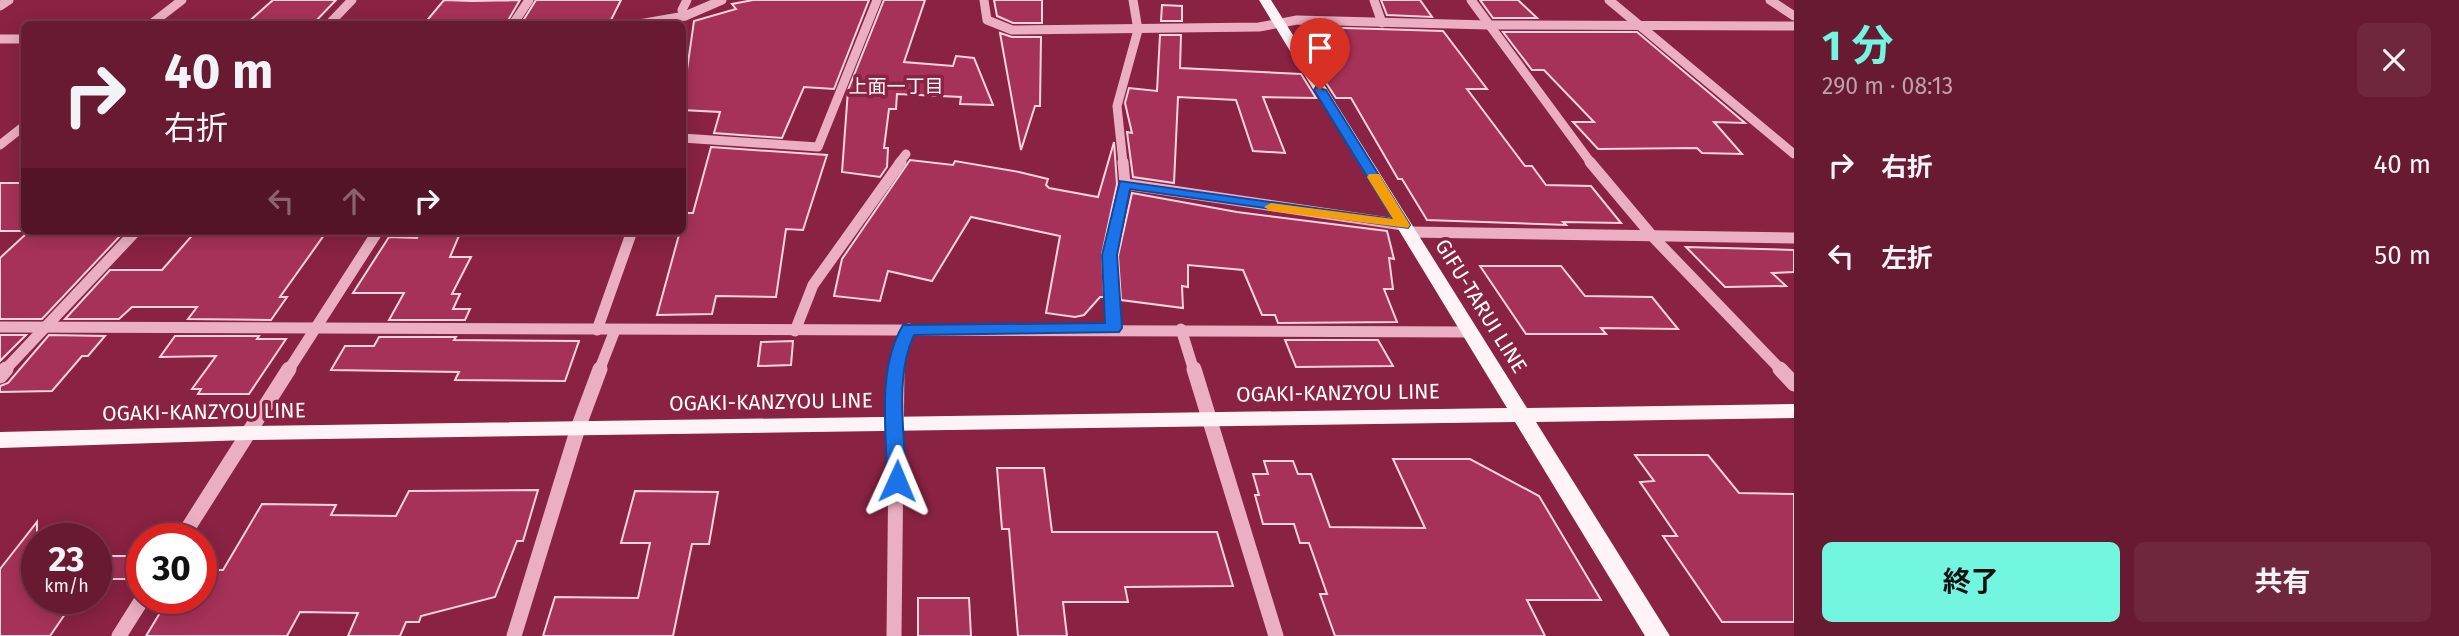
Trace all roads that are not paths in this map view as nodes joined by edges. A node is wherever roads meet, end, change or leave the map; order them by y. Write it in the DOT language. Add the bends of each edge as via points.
graph roads {
  1 [pos="9,0"];
  2 [pos="182,0"];
  3 [pos="352,0"];
  4 [pos="529,0"];
  5 [pos="687,0"];
  6 [pos="722,0"];
  7 [pos="877,0"];
  8 [pos="984,0"];
  9 [pos="1133,0"];
  10 [pos="1265,0"];
  11 [pos="1374,0"];
  12 [pos="1471,0"];
  13 [pos="1609,0"];
  14 [pos="1770,0"];
  15 [pos="0,6"];
  16 [pos="685,16"];
  17 [pos="1794,16"];
  18 [pos="155,21"];
  19 [pos="332,21"];
  20 [pos="515,21"];
  21 [pos="656,21"];
  22 [pos="1278,22"];
  23 [pos="1382,23"];
  24 [pos="1488,25"];
  25 [pos="1639,25"];
  26 [pos="1794,26"];
  27 [pos="1138,30"];
  28 [pos="0,38"];
  29 [pos="21,39"];
  30 [pos="21,131"];
  31 [pos="686,138"];
  32 [pos="0,145"];
  33 [pos="906,154"];
  34 [pos="1794,154"];
  35 [pos="1125,184"];
  36 [pos="1406,228"];
  37 [pos="132,235"];
  38 [pos="375,235"];
  39 [pos="631,235"];
  40 [pos="1654,238"];
  41 [pos="1794,239"];
  42 [pos="0,327"];
  43 [pos="46,327"];
  44 [pos="1114,328"];
  45 [pos="909,329"];
  46 [pos="1181,329"];
  47 [pos="313,330"];
  48 [pos="597,330"];
  49 [pos="615,330"];
  50 [pos="795,331"];
  51 [pos="1468,332"];
  52 [pos="0,376"];
  53 [pos="1794,384"];
  54 [pos="1794,411"];
  55 [pos="1521,412"];
  56 [pos="1206,418"];
  57 [pos="897,423"];
  58 [pos="578,428"];
  59 [pos="248,433"];
  60 [pos="0,440"];
  61 [pos="191,523"];
  62 [pos="133,614"];
  63 [pos="119,636"];
  64 [pos="514,636"];
  65 [pos="894,636"];
  66 [pos="1276,636"];
  67 [pos="1658,636"];
  1 -- 15 [label="street"];
  2 -- 18 [label="street"];
  3 -- 19 [label="street"];
  4 -- 20 [label="street"];
  5 -- 16 [label="street" via="682,10"];
  6 -- 16 [label="street"];
  7 -- 31 [label="street" via="818,148"];
  8 -- 27 [label="street" via="987,20 1012,30"];
  9 -- 27 [label="street"];
  10 -- 22 [label="main road, GIFU-TARUI LINE"];
  11 -- 23 [label="street"];
  12 -- 24 [label="street"];
  13 -- 25 [label="street"];
  14 -- 17 [label="street"];
  16 -- 21 [label="street"];
  22 -- 23 [label="street"];
  22 -- 27 [label="street" via="1259,27"];
  22 -- 36 [label="main road, GIFU-TARUI LINE"];
  23 -- 24 [label="street"];
  24 -- 25 [label="street"];
  24 -- 40 [label="street" via="1592,166"];
  25 -- 26 [label="street"];
  25 -- 34 [label="street"];
  27 -- 35 [label="street" via="1116,106"];
  28 -- 29 [label="street"];
  30 -- 32 [label="street"];
  33 -- 50 [label="street" via="813,285"];
  35 -- 36 [label="street"];
  35 -- 44 [label="street" via="1110,255"];
  36 -- 40 [label="street"];
  36 -- 51 [label="main road, GIFU-TARUI LINE"];
  37 -- 43 [label="street"];
  38 -- 47 [label="street"];
  39 -- 48 [label="street"];
  40 -- 41 [label="street"];
  40 -- 53 [label="street"];
  42 -- 43 [label="street"];
  43 -- 47 [label="street"];
  43 -- 52 [label="street"];
  44 -- 45 [label="street"];
  44 -- 46 [label="street"];
  45 -- 50 [label="street"];
  45 -- 57 [label="street" via="895,375"];
  46 -- 51 [label="street"];
  46 -- 56 [label="street"];
  47 -- 48 [label="street"];
  47 -- 59 [label="street"];
  48 -- 49 [label="street"];
  49 -- 50 [label="street"];
  49 -- 58 [label="street"];
  51 -- 55 [label="main road, GIFU-TARUI LINE"];
  54 -- 55 [label="main road, OGAKI-KANZYOU LINE"];
  55 -- 56 [label="main road, OGAKI-KANZYOU LINE"];
  55 -- 67 [label="main road, GIFU-TARUI LINE"];
  56 -- 57 [label="main road, OGAKI-KANZYOU LINE"];
  56 -- 66 [label="street" via="1220,449"];
  57 -- 58 [label="main road, OGAKI-KANZYOU LINE"];
  57 -- 65 [label="street"];
  58 -- 59 [label="main road, OGAKI-KANZYOU LINE"];
  58 -- 64 [label="street"];
  59 -- 60 [label="main road, OGAKI-KANZYOU LINE"];
  59 -- 61 [label="street"];
  62 -- 63 [label="street"];
}
